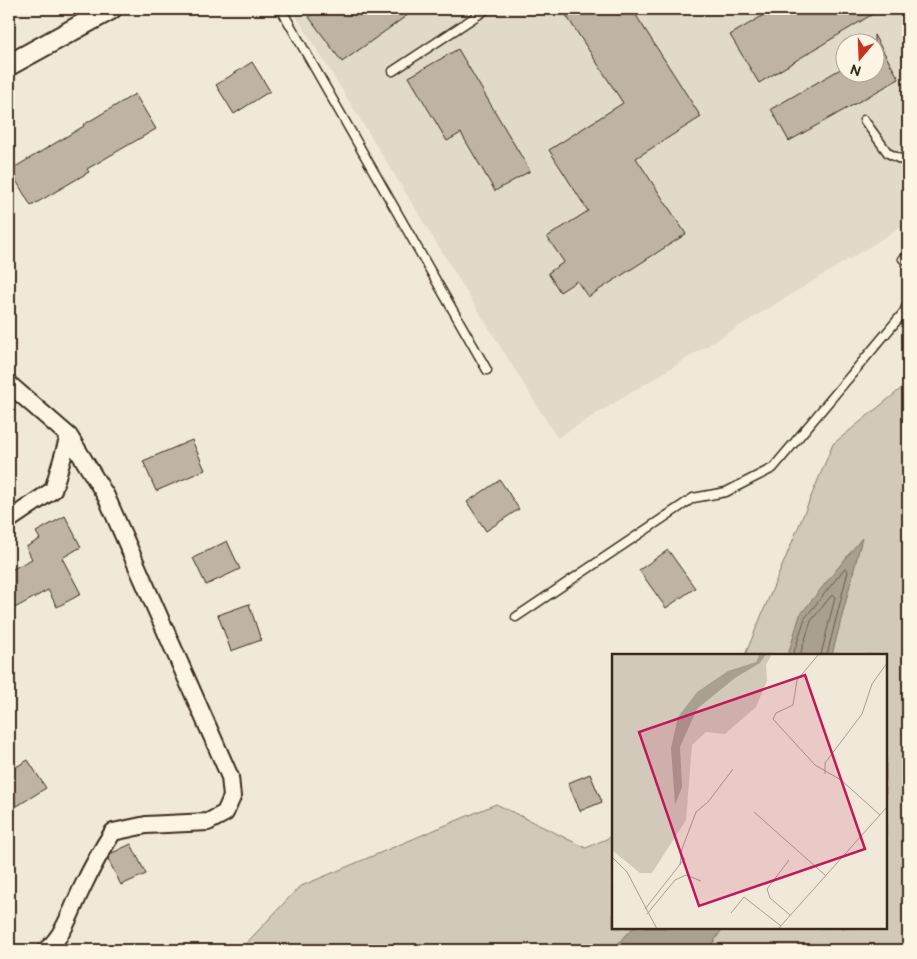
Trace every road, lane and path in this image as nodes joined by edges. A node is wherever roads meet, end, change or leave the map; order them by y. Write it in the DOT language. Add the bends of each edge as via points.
graph roads {
  1 [pos="111,9"];
  2 [pos="281,9"];
  3 [pos="487,9"];
  4 [pos="9,65"];
  5 [pos="393,71"];
  6 [pos="864,120"];
  7 [pos="908,163"];
  8 [pos="908,303"];
  9 [pos="487,370"];
  10 [pos="9,384"];
  11 [pos="69,436"];
  12 [pos="9,520"];
  13 [pos="516,617"];
  14 [pos="46,950"];
  1 -- 4 [label="street"];
  2 -- 9 [label="lane"];
  3 -- 5 [label="lane"];
  6 -- 7 [label="lane" via="888,153"];
  8 -- 13 [label="lane" via="904,312 774,468 726,492 694,498"];
  10 -- 11 [label="street"];
  11 -- 12 [label="street" via="53,490"];
  11 -- 14 [label="street" via="106,496 230,777 232,797 225,813 208,822 146,825 114,832 83,885 64,929"];
}
